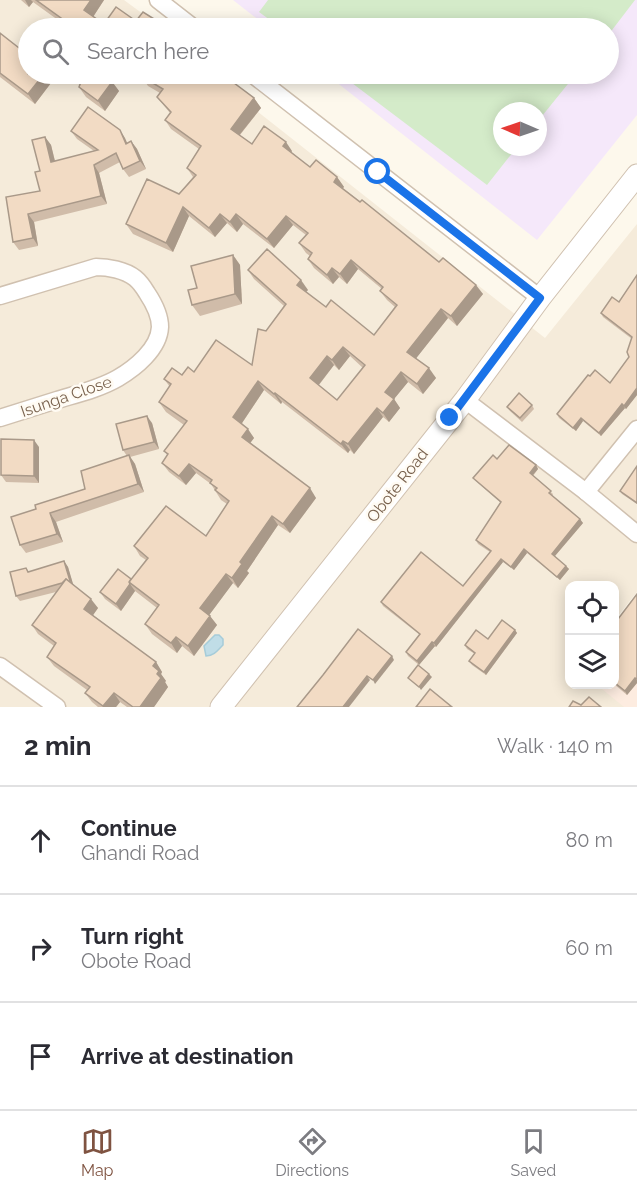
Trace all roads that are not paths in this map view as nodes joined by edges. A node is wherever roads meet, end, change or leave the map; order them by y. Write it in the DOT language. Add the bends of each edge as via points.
graph roads {
  1 [pos="158,0"];
  2 [pos="181,18"];
  3 [pos="265,84"];
  4 [pos="637,175"];
  5 [pos="0,296"];
  6 [pos="540,298"];
  7 [pos="465,400"];
  8 [pos="0,418"];
  9 [pos="637,429"];
  10 [pos="586,492"];
  11 [pos="637,534"];
  12 [pos="0,666"];
  13 [pos="57,707"];
  14 [pos="221,707"];
  1 -- 2 [label="street"];
  3 -- 6 [label="street"];
  4 -- 6 [label="street, Obote Road"];
  5 -- 8 [label="street, Isunga Close" via="106,267 135,278 158,311 160,327 146,355 118,378"];
  6 -- 7 [label="street, Obote Road"];
  7 -- 10 [label="street"];
  7 -- 14 [label="street, Obote Road"];
  9 -- 10 [label="street"];
  10 -- 11 [label="street"];
  12 -- 13 [label="street"];
}
